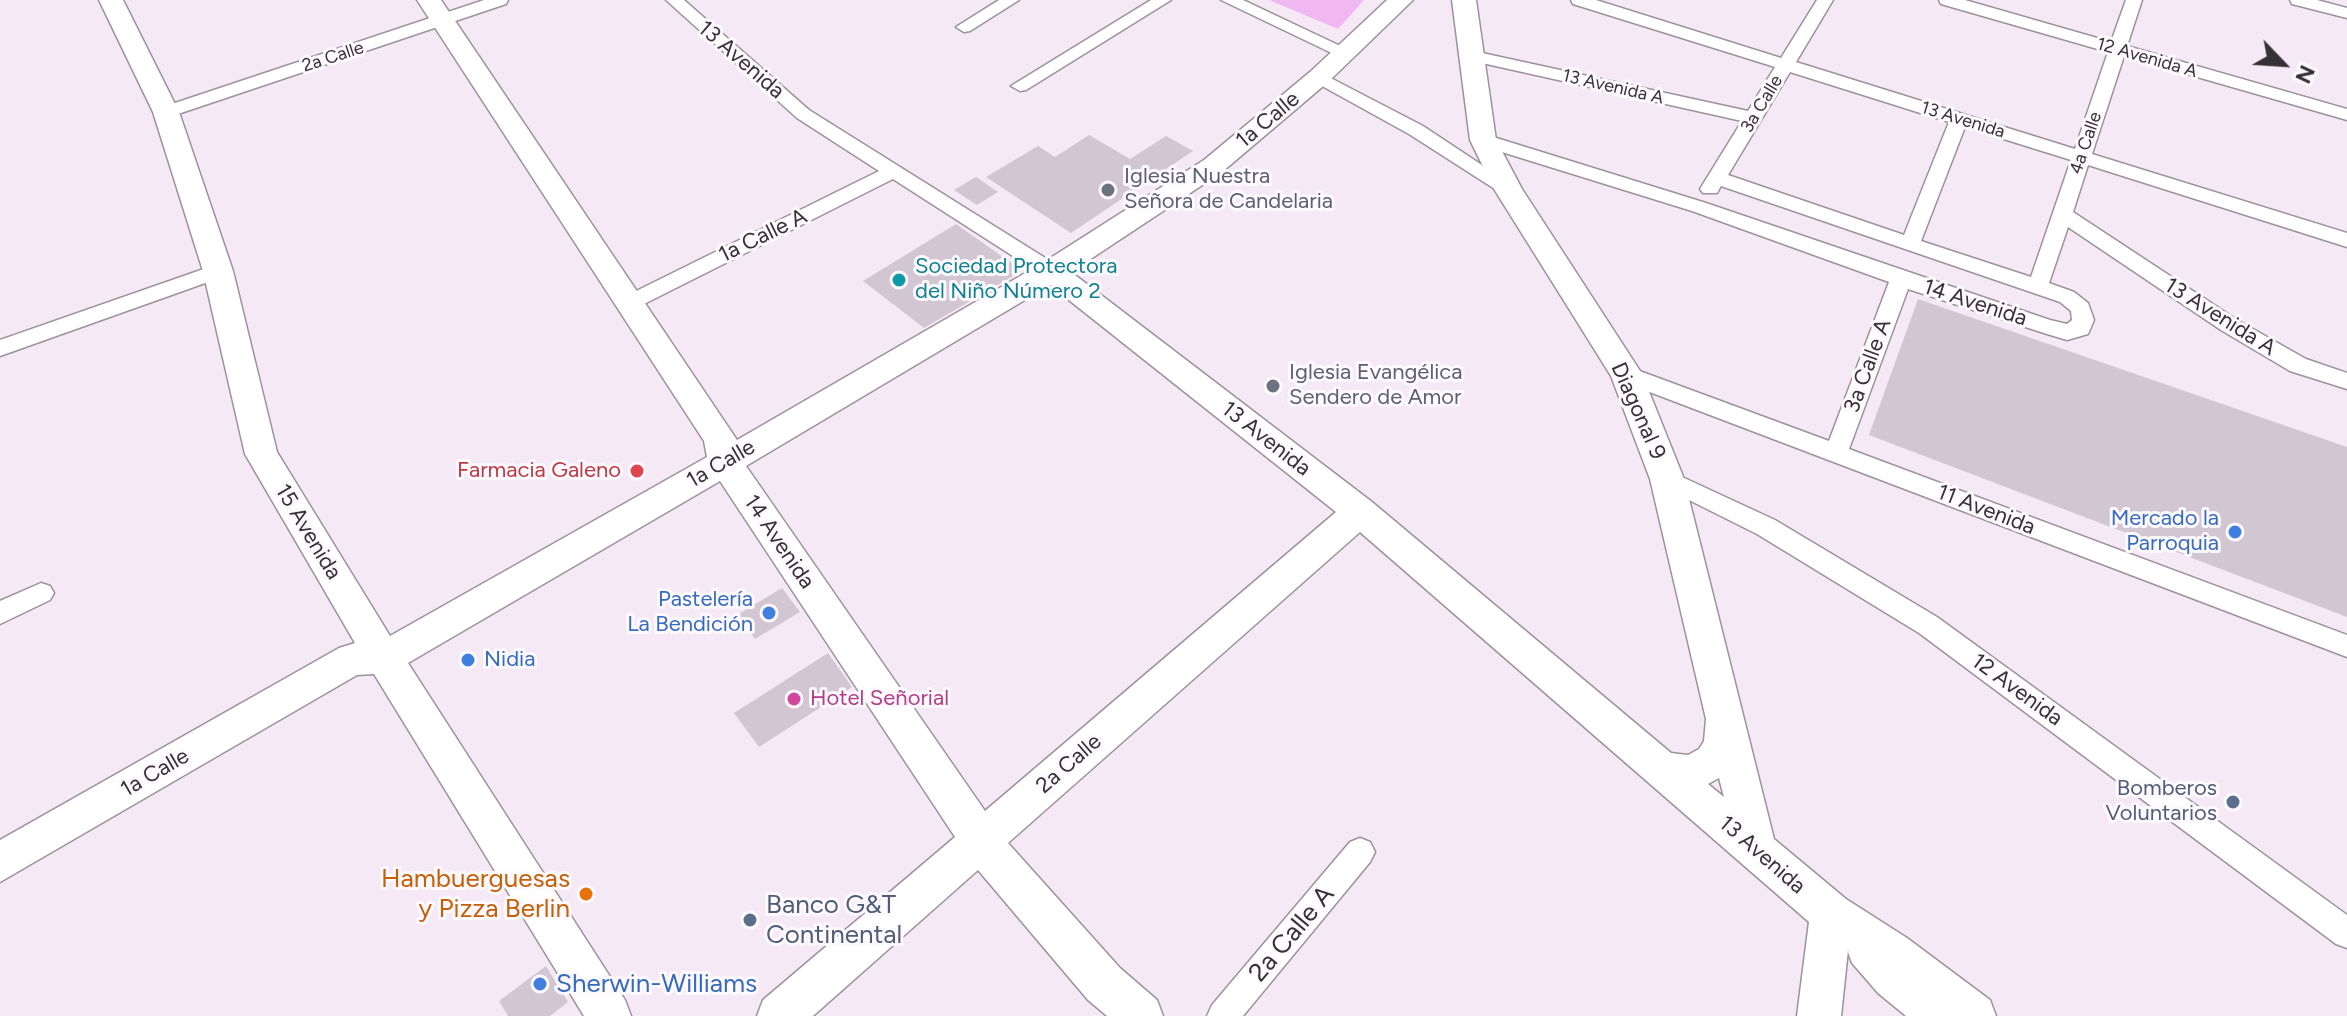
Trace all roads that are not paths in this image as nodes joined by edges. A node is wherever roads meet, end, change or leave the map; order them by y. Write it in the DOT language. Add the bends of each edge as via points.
graph roads {
  1 [pos="111,0"];
  2 [pos="500,0"];
  3 [pos="674,0"];
  4 [pos="1011,0"];
  5 [pos="1163,0"];
  6 [pos="1229,0"];
  7 [pos="1401,0"];
  8 [pos="1464,0"];
  9 [pos="1579,0"];
  10 [pos="1825,0"];
  11 [pos="1947,0"];
  12 [pos="2134,0"];
  13 [pos="2298,0"];
  14 [pos="436,10"];
  15 [pos="2347,13"];
  16 [pos="964,27"];
  17 [pos="2118,49"];
  18 [pos="1346,53"];
  19 [pos="1473,56"];
  20 [pos="1786,65"];
  21 [pos="1319,77"];
  22 [pos="1020,86"];
  23 [pos="166,112"];
  24 [pos="2347,115"];
  25 [pos="1753,118"];
  26 [pos="1959,119"];
  27 [pos="1483,140"];
  28 [pos="2081,157"];
  29 [pos="896,170"];
  30 [pos="1716,178"];
  31 [pos="1508,189"];
  32 [pos="1699,207"];
  33 [pos="2062,214"];
  34 [pos="2347,240"];
  35 [pos="1910,244"];
  36 [pos="218,271"];
  37 [pos="1051,271"];
  38 [pos="1901,279"];
  39 [pos="2038,286"];
  40 [pos="629,303"];
  41 [pos="0,348"];
  42 [pos="1626,374"];
  43 [pos="2347,381"];
  44 [pos="1836,453"];
  45 [pos="725,462"];
  46 [pos="1667,479"];
  47 [pos="1360,512"];
  48 [pos="41,593"];
  49 [pos="0,613"];
  50 [pos="2347,646"];
  51 [pos="384,658"];
  52 [pos="1724,719"];
  53 [pos="1664,770"];
  54 [pos="981,840"];
  55 [pos="1756,848"];
  56 [pos="1360,852"];
  57 [pos="1,858"];
  58 [pos="1831,914"];
  59 [pos="2347,933"];
  60 [pos="609,1016"];
  61 [pos="779,1016"];
  62 [pos="1141,1016"];
  63 [pos="1223,1016"];
  64 [pos="1819,1016"];
  65 [pos="1931,1016"];
  66 [pos="1974,1016"];
  1 -- 23 [label="street, 15 Avenida"];
  2 -- 14 [label="street, 2a Calle"];
  3 -- 29 [label="street, 13 Avenida" via="803,114"];
  4 -- 16 [label="street"];
  5 -- 22 [label="street"];
  6 -- 18 [label="street"];
  7 -- 18 [label="street, 1a Calle"];
  8 -- 19 [label="street, Diagonal 9"];
  9 -- 20 [label="street, 13 Avenida"];
  10 -- 20 [label="street, 3a Calle"];
  11 -- 17 [label="street, 12 Avenida A"];
  12 -- 17 [label="street, 4a Calle"];
  13 -- 15 [label="street"];
  14 -- 23 [label="street, 2a Calle"];
  14 -- 40 [label="street, 14 Avenida"];
  17 -- 24 [label="street, 12 Avenida A"];
  17 -- 28 [label="street, 4a Calle"];
  18 -- 21 [label="street, 1a Calle"];
  19 -- 25 [label="street, 13 Avenida A"];
  19 -- 27 [label="street, Diagonal 9"];
  20 -- 25 [label="street, 3a Calle"];
  20 -- 26 [label="street, 13 Avenida"];
  21 -- 31 [label="street"];
  21 -- 37 [label="street, 1a Calle" via="1213,166"];
  23 -- 36 [label="street, 15 Avenida"];
  25 -- 30 [label="street, 3a Calle"];
  26 -- 28 [label="street, 13 Avenida"];
  26 -- 35 [label="street"];
  27 -- 31 [label="street, Diagonal 9"];
  27 -- 32 [label="street, 14 Avenida"];
  28 -- 33 [label="street, 4a Calle"];
  28 -- 34 [label="street, 13 Avenida"];
  29 -- 37 [label="street, 13 Avenida"];
  29 -- 40 [label="street, 1a Calle A"];
  30 -- 32 [label="street, 3a Calle"];
  30 -- 35 [label="street, 14 Avenida"];
  31 -- 42 [label="street, Diagonal 9"];
  32 -- 38 [label="street, 14 Avenida"];
  33 -- 39 [label="street, 4a Calle"];
  33 -- 43 [label="street, 13 Avenida A" via="2229,325 2298,365"];
  35 -- 39 [label="street, 14 Avenida"];
  36 -- 41 [label="street"];
  36 -- 51 [label="street, 15 Avenida" via="261,454"];
  37 -- 45 [label="street, 1a Calle"];
  37 -- 47 [label="street, 13 Avenida"];
  38 -- 39 [label="street, 14 Avenida" via="2047,327 2080,329 2078,303"];
  38 -- 44 [label="street, 3a Calle A"];
  40 -- 45 [label="street, 14 Avenida" via="720,439"];
  42 -- 44 [label="street, 11 Avenida"];
  42 -- 46 [label="street, Diagonal 9"];
  44 -- 50 [label="street, 11 Avenida"];
  45 -- 51 [label="street, 1a Calle"];
  45 -- 54 [label="street, 14 Avenida"];
  46 -- 52 [label="street, Diagonal 9"];
  46 -- 59 [label="street, 12 Avenida" via="1766,527 1928,625"];
  47 -- 53 [label="street, 13 Avenida"];
  47 -- 54 [label="street, 2a Calle"];
  48 -- 49 [label="street"];
  51 -- 57 [label="street, 1a Calle" via="352,659"];
  51 -- 60 [label="street, 15 Avenida"];
  52 -- 53 [label="street" via="1723,742 1713,762 1691,773"];
  52 -- 55 [label="street, Diagonal 9"];
  53 -- 55 [label="street, 13 Avenida"];
  54 -- 61 [label="street, 2a Calle"];
  54 -- 62 [label="street, 14 Avenida" via="1104,984"];
  55 -- 58 [label="street, 13 Avenida"];
  56 -- 63 [label="street, 2a Calle A"];
  58 -- 64 [label="street"];
  58 -- 65 [label="street, 13 Avenida" via="1889,982"];
  58 -- 66 [label="street, 13 Avenida"];
}
